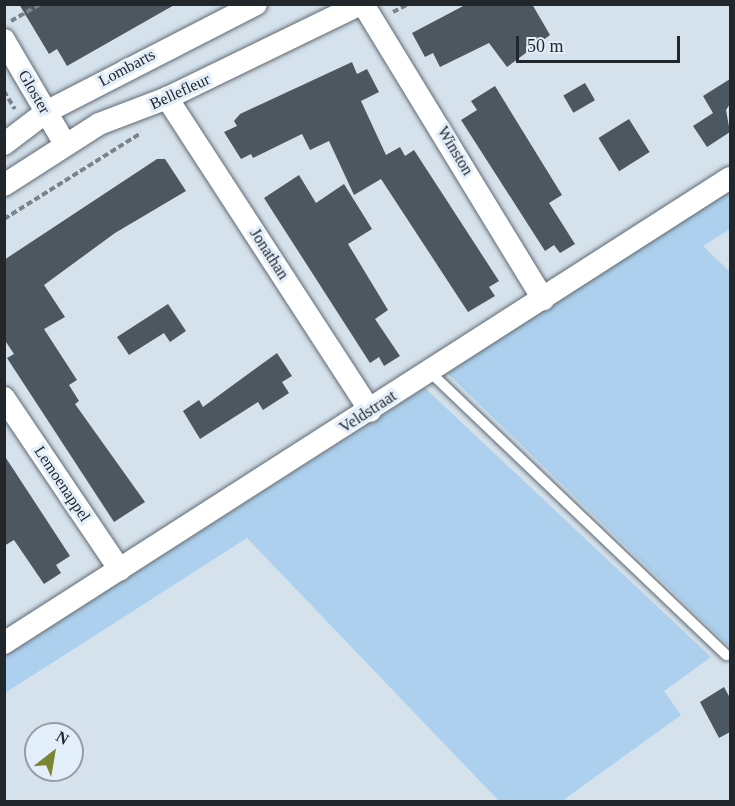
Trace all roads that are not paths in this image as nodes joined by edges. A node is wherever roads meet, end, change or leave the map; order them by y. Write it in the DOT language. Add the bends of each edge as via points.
graph roads {
  1 [pos="256,4"];
  2 [pos="362,4"];
  3 [pos="4,40"];
  4 [pos="167,98"];
  5 [pos="46,112"];
  6 [pos="4,144"];
  7 [pos="65,144"];
  8 [pos="730,178"];
  9 [pos="4,186"];
  10 [pos="543,299"];
  11 [pos="430,372"];
  12 [pos="4,398"];
  13 [pos="370,411"];
  14 [pos="120,570"];
  15 [pos="4,643"];
  16 [pos="726,655"];
  1 -- 5 [label="street, Lombarts"];
  2 -- 4 [label="street, Bellefleur"];
  2 -- 10 [label="street, Winston"];
  3 -- 5 [label="street, Gloster"];
  4 -- 7 [label="street, Bellefleur" via="99,124"];
  4 -- 13 [label="street, Jonathan"];
  5 -- 6 [label="street, Lombarts"];
  5 -- 7 [label="street, Gloster"];
  7 -- 9 [label="street, Bellefleur"];
  8 -- 10 [label="street, Veldstraat"];
  10 -- 11 [label="street, Veldstraat"];
  11 -- 13 [label="street, Veldstraat"];
  11 -- 16 [label="lane"];
  12 -- 14 [label="street, Lemoenappel"];
  13 -- 14 [label="street, Veldstraat"];
  14 -- 15 [label="street, Veldstraat"];
}
